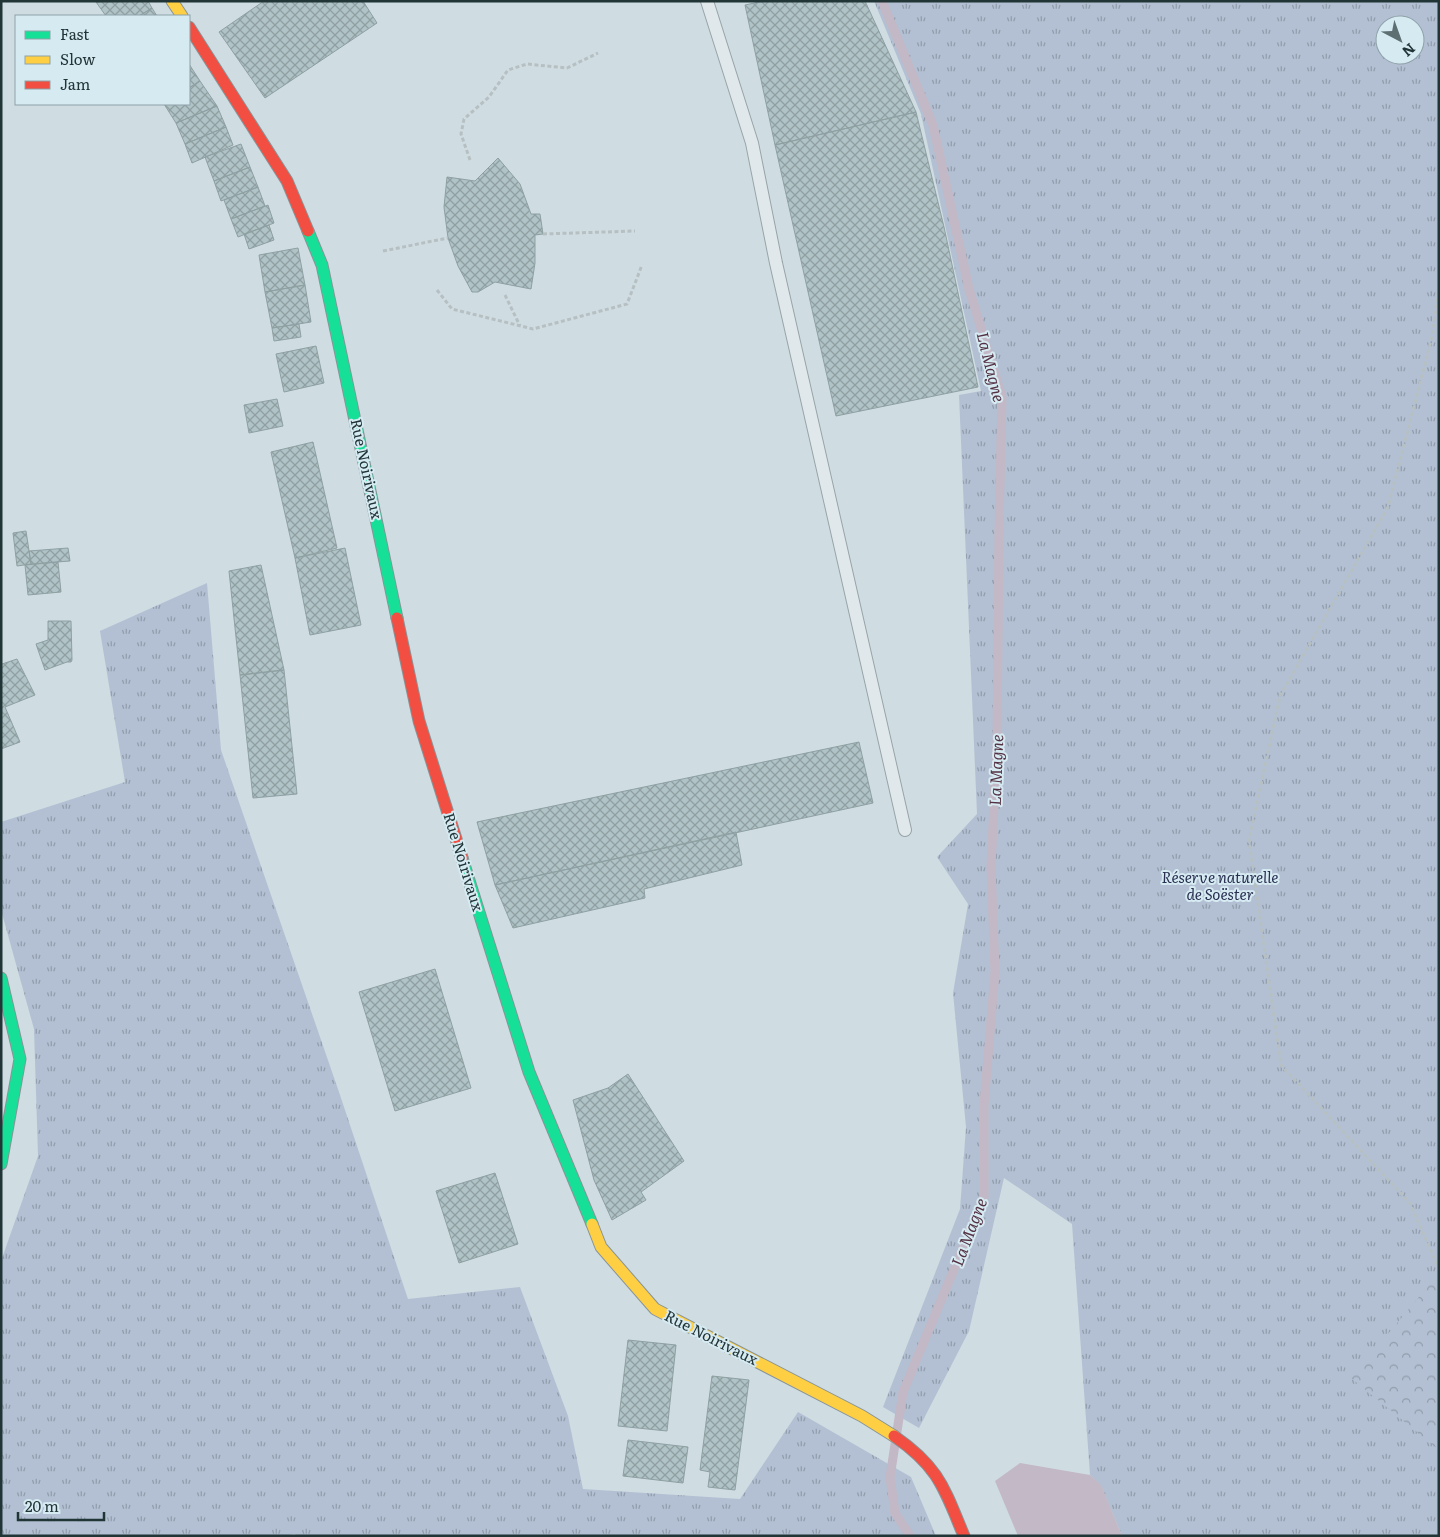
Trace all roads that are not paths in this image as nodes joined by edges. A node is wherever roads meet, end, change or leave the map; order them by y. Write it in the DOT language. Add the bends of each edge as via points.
graph roads {
  1 [pos="172,1"];
  2 [pos="707,1"];
  3 [pos="181,15"];
  4 [pos="190,29"];
  5 [pos="905,830"];
  6 [pos="1,978"];
  7 [pos="1,1164"];
  8 [pos="964,1536"];
  1 -- 3 [label="main road"];
  2 -- 5 [label="lane" via="752,143 778,272"];
  4 -- 8 [label="main road, Rue Noirivaux" via="287,181 322,264 419,720 529,1072 600,1247 654,1309 862,1416 926,1461 940,1481"];
  6 -- 7 [label="main road" via="20,1059"];
}
